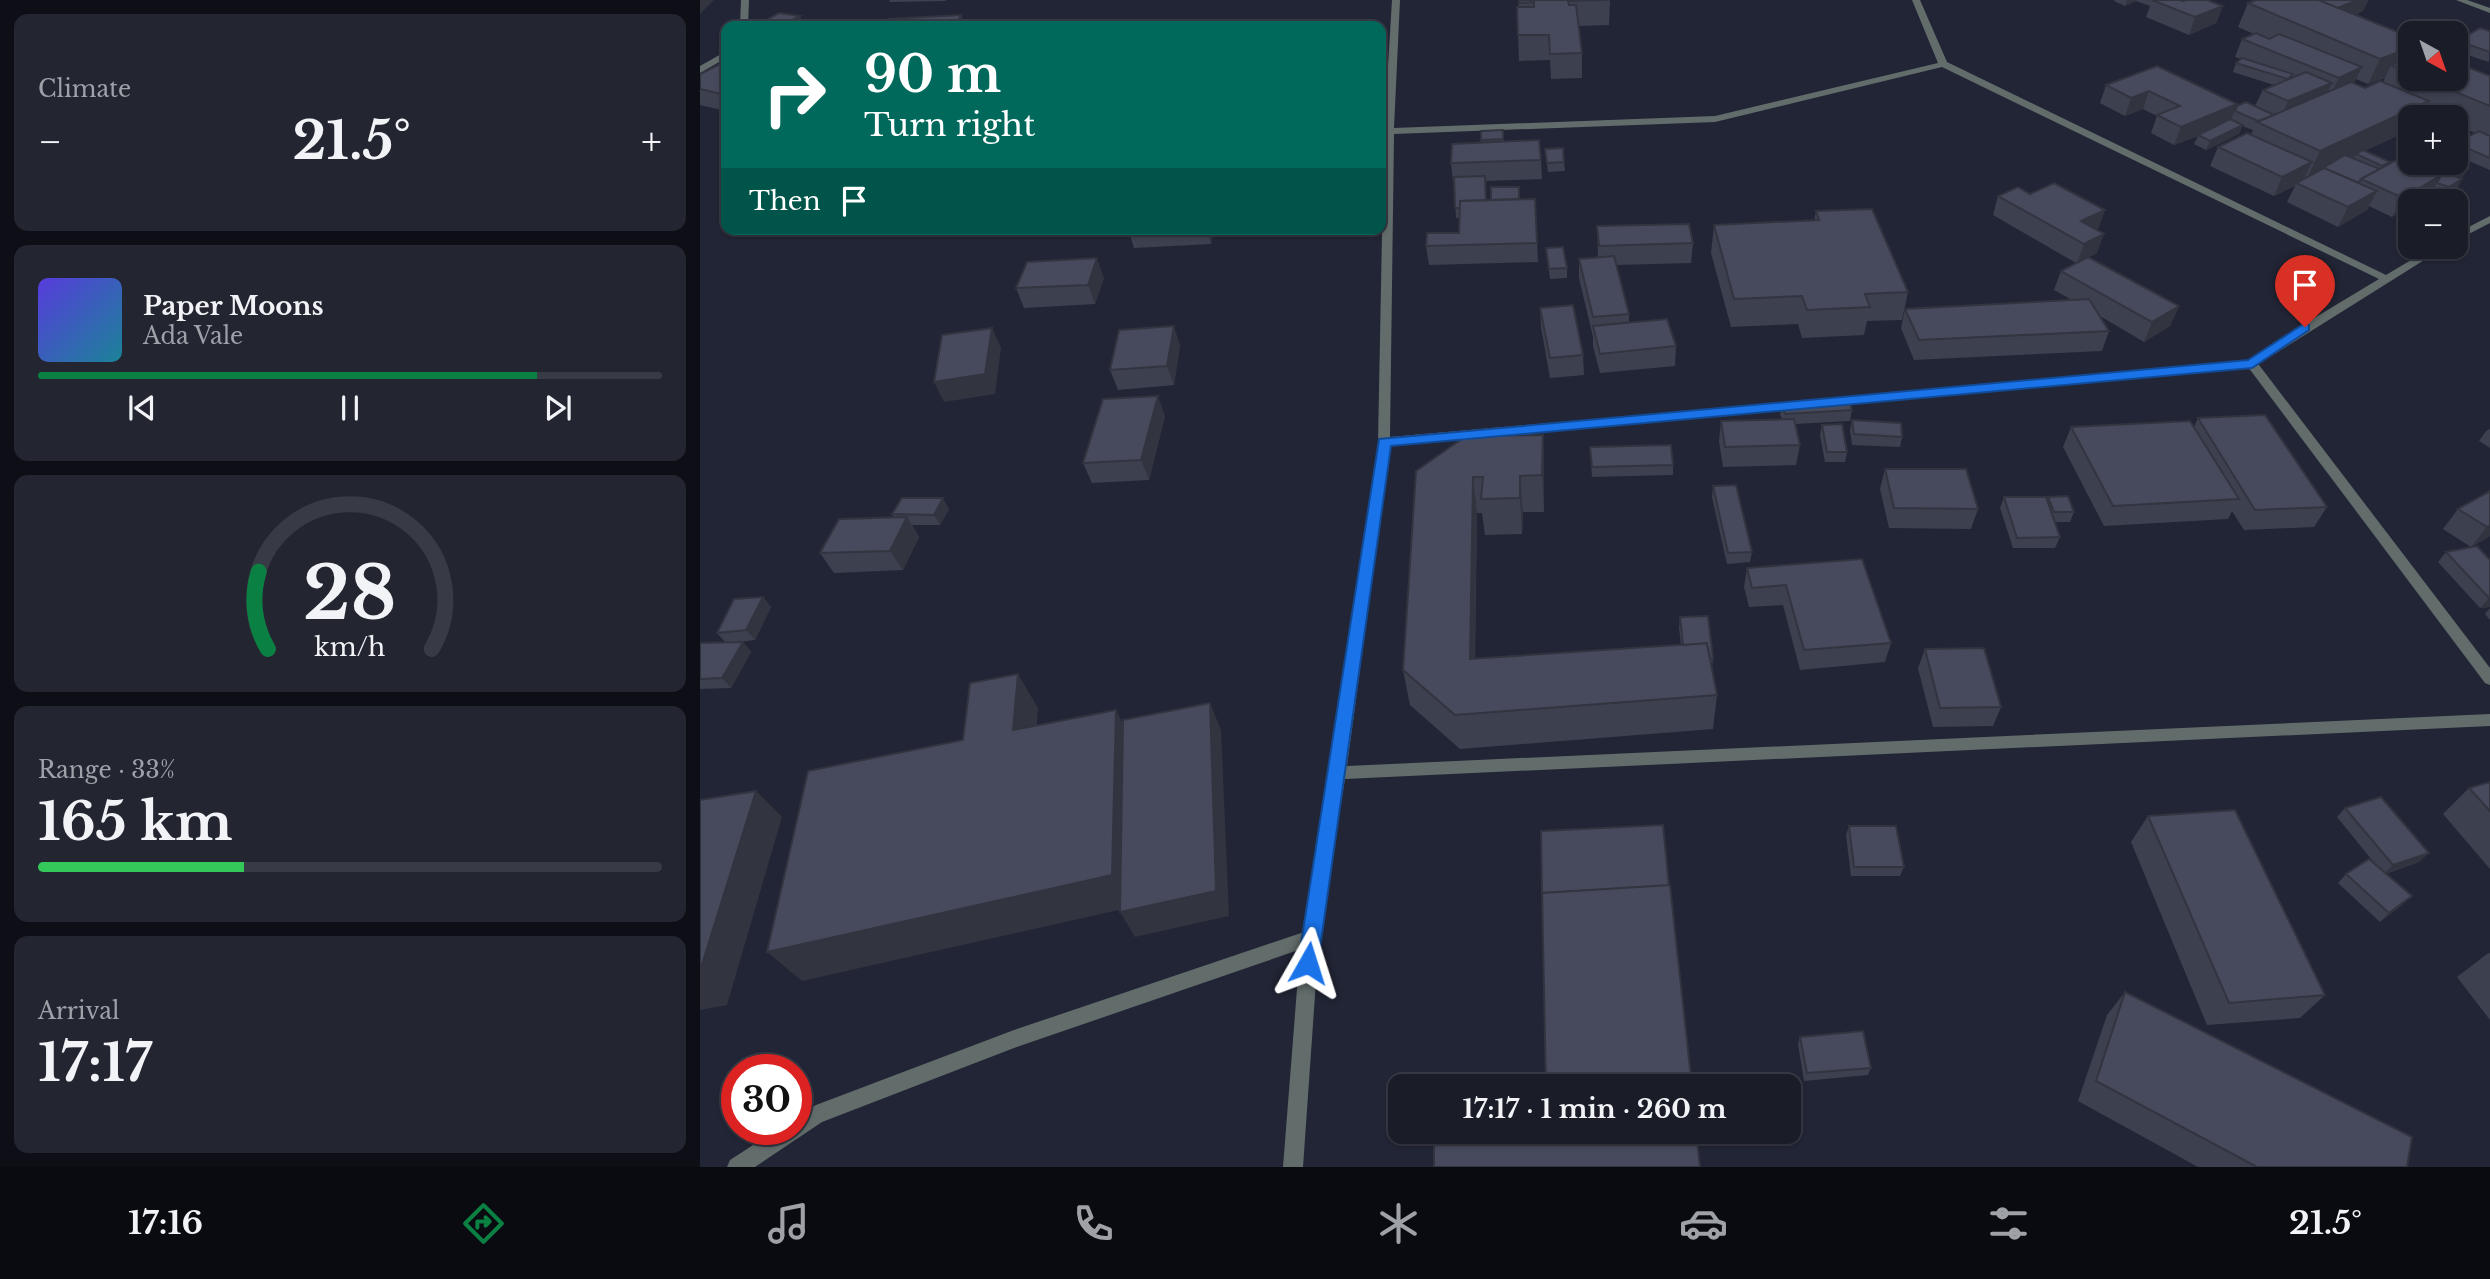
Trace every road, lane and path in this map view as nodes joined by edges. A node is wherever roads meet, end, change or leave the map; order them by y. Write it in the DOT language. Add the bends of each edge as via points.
graph roads {
  1 [pos="745,0"];
  2 [pos="1396,0"];
  3 [pos="1916,0"];
  4 [pos="2460,0"];
  5 [pos="2490,11"];
  6 [pos="744,21"];
  7 [pos="721,58"];
  8 [pos="1943,64"];
  9 [pos="700,70"];
  10 [pos="1389,131"];
  11 [pos="2490,219"];
  12 [pos="2468,231"];
  13 [pos="2419,259"];
  14 [pos="2385,278"];
  15 [pos="2252,364"];
  16 [pos="1384,442"];
  17 [pos="2490,679"];
  18 [pos="2490,720"];
  19 [pos="1338,773"];
  20 [pos="1310,938"];
  21 [pos="812,1118"];
  22 [pos="770,1145"];
  23 [pos="737,1167"];
  24 [pos="1293,1167"];
  1 -- 6 [label="street"];
  2 -- 10 [label="street"];
  3 -- 8 [label="street"];
  4 -- 5 [label="street"];
  7 -- 9 [label="street"];
  8 -- 10 [label="street" via="1715,119"];
  8 -- 14 [label="street"];
  10 -- 16 [label="street"];
  11 -- 12 [label="street"];
  13 -- 14 [label="street"];
  14 -- 15 [label="street"];
  15 -- 16 [label="street"];
  15 -- 17 [label="street"];
  16 -- 19 [label="street"];
  18 -- 19 [label="street"];
  19 -- 20 [label="street"];
  20 -- 21 [label="street" via="1014,1039"];
  20 -- 24 [label="street"];
  22 -- 23 [label="street"];
}
